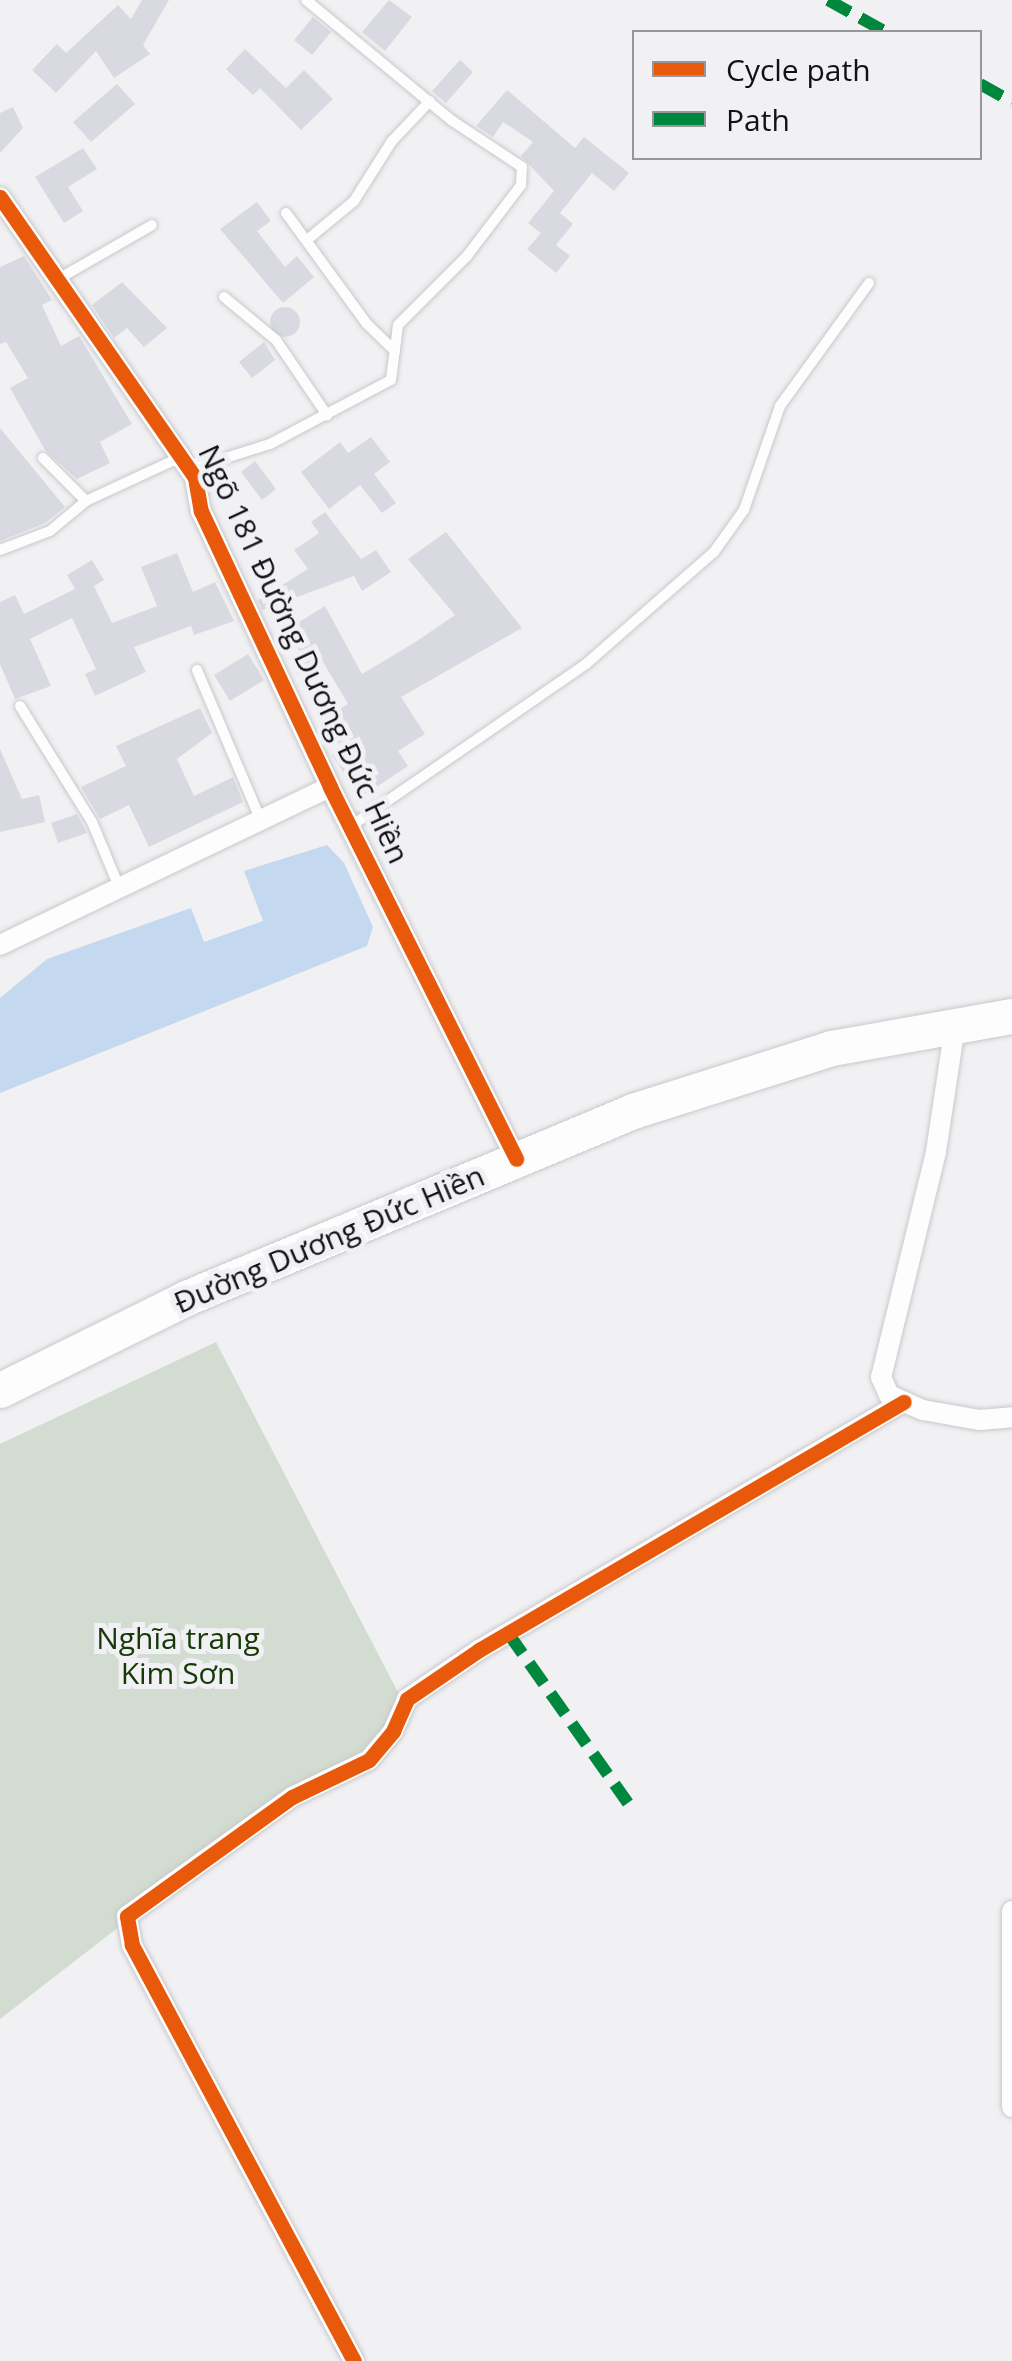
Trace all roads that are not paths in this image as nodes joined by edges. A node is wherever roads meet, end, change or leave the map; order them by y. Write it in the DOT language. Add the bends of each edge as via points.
graph roads {
  1 [pos="306,0"];
  2 [pos="430,101"];
  3 [pos="2,202"];
  4 [pos="286,214"];
  5 [pos="152,225"];
  6 [pos="307,240"];
  7 [pos="60,278"];
  8 [pos="869,283"];
  9 [pos="224,297"];
  10 [pos="395,350"];
  11 [pos="327,416"];
  12 [pos="43,458"];
  13 [pos="179,462"];
  14 [pos="86,501"];
  15 [pos="0,550"];
  16 [pos="197,670"];
  17 [pos="20,706"];
  18 [pos="330,787"];
  19 [pos="262,822"];
  20 [pos="354,824"];
  21 [pos="122,892"];
  22 [pos="0,945"];
  23 [pos="1012,1016"];
  24 [pos="956,1026"];
  25 [pos="516,1159"];
  26 [pos="0,1390"];
  27 [pos="904,1402"];
  28 [pos="1012,1416"];
  29 [pos="1012,1911"];
  30 [pos="1012,2107"];
  31 [pos="354,2361"];
  1 -- 2 [label="lane"];
  2 -- 6 [label="lane" via="392,141 354,201"];
  2 -- 10 [label="lane" via="522,167 523,176 467,256 408,311 398,325"];
  3 -- 7 [label="street, Ngõ 181 Đường Dương Đức Hiền"];
  4 -- 6 [label="lane"];
  5 -- 7 [label="lane"];
  6 -- 10 [label="lane" via="367,324"];
  7 -- 13 [label="street, Ngõ 181 Đường Dương Đức Hiền"];
  8 -- 20 [label="lane" via="780,406 744,510 714,552 586,664"];
  9 -- 11 [label="lane" via="276,340"];
  10 -- 11 [label="lane" via="392,380"];
  11 -- 13 [label="lane" via="270,444 203,465"];
  12 -- 14 [label="lane"];
  13 -- 14 [label="lane"];
  13 -- 18 [label="street, Ngõ 181 Đường Dương Đức Hiền"];
  14 -- 15 [label="lane" via="50,530"];
  16 -- 19 [label="lane"];
  17 -- 21 [label="lane" via="92,822"];
  18 -- 19 [label="street"];
  18 -- 20 [label="street, Ngõ 181 Đường Dương Đức Hiền"];
  19 -- 21 [label="street"];
  20 -- 25 [label="street, Ngõ 181 Đường Dương Đức Hiền"];
  21 -- 22 [label="street"];
  23 -- 24 [label="highway, Đường Dương Đức Hiền"];
  24 -- 25 [label="highway, Đường Dương Đức Hiền" via="832,1048 633,1112"];
  24 -- 27 [label="street" via="936,1152 881,1377 889,1395"];
  25 -- 26 [label="highway, Đường Dương Đức Hiền" via="186,1298"];
  27 -- 28 [label="street" via="980,1420"];
  27 -- 31 [label="street" via="479,1650 406,1699 393,1731 369,1760 292,1797 127,1916 132,1945"];
  29 -- 30 [label="street"];
}
